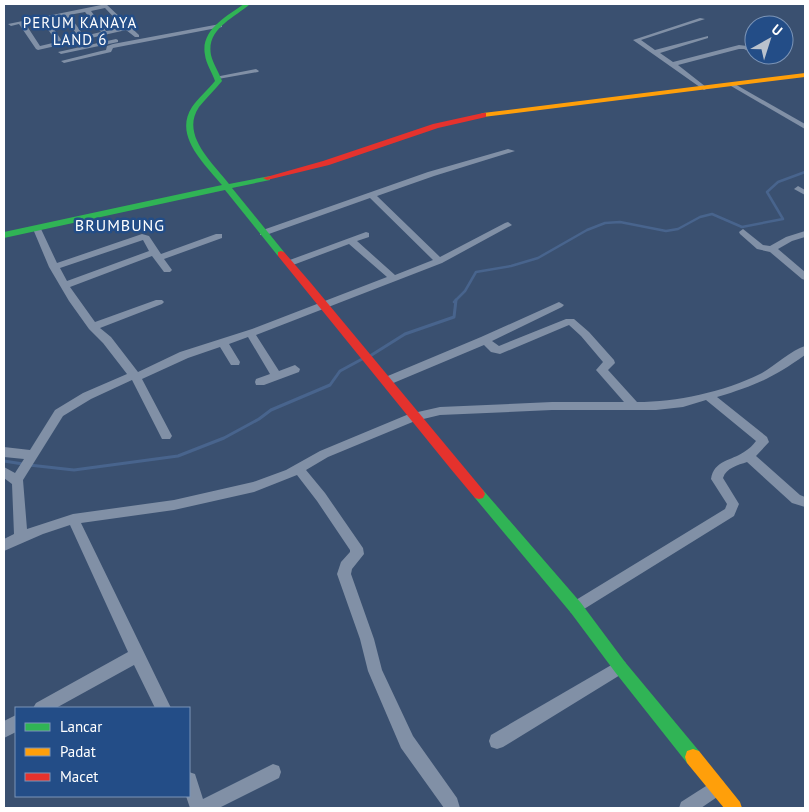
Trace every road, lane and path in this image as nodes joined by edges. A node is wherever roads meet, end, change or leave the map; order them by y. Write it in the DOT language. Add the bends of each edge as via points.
graph roads {
  1 [pos="247,4"];
  2 [pos="87,10"];
  3 [pos="65,14"];
  4 [pos="43,18"];
  5 [pos="702,19"];
  6 [pos="21,22"];
  7 [pos="11,24"];
  8 [pos="220,26"];
  9 [pos="127,28"];
  10 [pos="105,33"];
  11 [pos="706,37"];
  12 [pos="83,38"];
  13 [pos="140,38"];
  14 [pos="61,43"];
  15 [pos="744,47"];
  16 [pos="61,52"];
  17 [pos="656,52"];
  18 [pos="64,61"];
  19 [pos="673,64"];
  20 [pos="256,71"];
  21 [pos="805,75"];
  22 [pos="218,77"];
  23 [pos="733,85"];
  24 [pos="704,88"];
  25 [pos="805,127"];
  26 [pos="511,151"];
  27 [pos="227,187"];
  28 [pos="371,195"];
  29 [pos="508,225"];
  30 [pos="37,228"];
  31 [pos="742,232"];
  32 [pos="263,233"];
  33 [pos="805,234"];
  34 [pos="4,235"];
  35 [pos="366,235"];
  36 [pos="219,236"];
  37 [pos="351,241"];
  38 [pos="773,250"];
  39 [pos="156,255"];
  40 [pos="439,261"];
  41 [pos="290,264"];
  42 [pos="54,268"];
  43 [pos="167,270"];
  44 [pos="392,278"];
  45 [pos="805,278"];
  46 [pos="64,286"];
  47 [pos="159,302"];
  48 [pos="323,304"];
  49 [pos="559,305"];
  50 [pos="93,327"];
  51 [pos="250,333"];
  52 [pos="485,340"];
  53 [pos="223,343"];
  54 [pos="805,350"];
  55 [pos="235,362"];
  56 [pos="295,369"];
  57 [pos="135,376"];
  58 [pos="277,376"];
  59 [pos="387,381"];
  60 [pos="260,382"];
  61 [pos="708,396"];
  62 [pos="635,407"];
  63 [pos="413,417"];
  64 [pos="166,436"];
  65 [pos="4,452"];
  66 [pos="32,455"];
  67 [pos="748,456"];
  68 [pos="298,468"];
  69 [pos="4,472"];
  70 [pos="19,477"];
  71 [pos="805,502"];
  72 [pos="72,519"];
  73 [pos="21,538"];
  74 [pos="4,545"];
  75 [pos="576,608"];
  76 [pos="137,655"];
  77 [pos="620,667"];
  78 [pos="43,707"];
  79 [pos="163,707"];
  80 [pos="15,724"];
  81 [pos="4,730"];
  82 [pos="497,742"];
  83 [pos="273,772"];
  84 [pos="190,783"];
  85 [pos="717,787"];
  86 [pos="200,808"];
  87 [pos="452,808"];
  88 [pos="688,808"];
  89 [pos="734,808"];
  1 -- 8 [label="street"];
  2 -- 3 [label="street"];
  2 -- 9 [label="street" via="107,6"];
  2 -- 10 [label="street"];
  3 -- 4 [label="street"];
  3 -- 12 [label="street"];
  4 -- 6 [label="street"];
  4 -- 14 [label="street"];
  5 -- 17 [label="street" via="636,39"];
  6 -- 7 [label="street"];
  6 -- 14 [label="street" via="37,48"];
  8 -- 13 [label="street"];
  8 -- 22 [label="street" via="208,41 207,55"];
  9 -- 10 [label="street"];
  9 -- 13 [label="street"];
  10 -- 12 [label="street"];
  11 -- 17 [label="street"];
  12 -- 14 [label="street"];
  13 -- 16 [label="street"];
  13 -- 18 [label="street" via="109,48 109,52"];
  15 -- 19 [label="street"];
  17 -- 19 [label="street"];
  19 -- 24 [label="street"];
  20 -- 22 [label="street"];
  21 -- 23 [label="street"];
  22 -- 27 [label="street" via="219,82 196,106 187,126 192,141"];
  23 -- 24 [label="street"];
  23 -- 25 [label="street"];
  24 -- 27 [label="street" via="474,116 443,123 326,162"];
  26 -- 28 [label="street"];
  27 -- 30 [label="street"];
  27 -- 32 [label="street"];
  28 -- 32 [label="street"];
  28 -- 40 [label="street"];
  29 -- 40 [label="street"];
  30 -- 34 [label="street"];
  30 -- 42 [label="street"];
  31 -- 38 [label="street" via="760,247"];
  32 -- 41 [label="street"];
  33 -- 38 [label="street" via="779,244"];
  35 -- 37 [label="street"];
  36 -- 39 [label="street"];
  37 -- 41 [label="street"];
  37 -- 44 [label="street"];
  38 -- 45 [label="street"];
  39 -- 42 [label="street" via="146,238 142,237"];
  39 -- 43 [label="street"];
  39 -- 46 [label="street"];
  40 -- 44 [label="street"];
  41 -- 48 [label="street"];
  42 -- 46 [label="street"];
  44 -- 48 [label="street"];
  46 -- 50 [label="street"];
  47 -- 50 [label="street"];
  48 -- 51 [label="street"];
  48 -- 59 [label="street"];
  49 -- 52 [label="street"];
  50 -- 57 [label="street" via="108,340"];
  51 -- 53 [label="street"];
  51 -- 58 [label="street"];
  52 -- 59 [label="street"];
  52 -- 62 [label="street" via="500,350 571,321 610,362 601,370"];
  53 -- 55 [label="street"];
  53 -- 57 [label="street"];
  54 -- 61 [label="street" via="762,378"];
  56 -- 58 [label="street"];
  57 -- 64 [label="street"];
  57 -- 66 [label="street" via="87,396 59,414"];
  58 -- 60 [label="street"];
  59 -- 63 [label="street"];
  61 -- 62 [label="street" via="669,405"];
  61 -- 67 [label="street" via="761,437 763,442"];
  62 -- 63 [label="street" via="517,407 440,411"];
  63 -- 68 [label="street"];
  63 -- 75 [label="street"];
  65 -- 66 [label="street"];
  66 -- 70 [label="street"];
  67 -- 71 [label="street" via="796,499"];
  67 -- 75 [label="street" via="732,462 717,474 733,504 730,512"];
  68 -- 72 [label="street" via="254,488 198,501"];
  68 -- 87 [label="street" via="326,502 356,548 356,554 344,574 375,671 407,742"];
  69 -- 70 [label="street"];
  70 -- 73 [label="street"];
  72 -- 73 [label="street"];
  72 -- 76 [label="street"];
  73 -- 74 [label="street"];
  75 -- 77 [label="street"];
  76 -- 78 [label="street"];
  76 -- 79 [label="street"];
  77 -- 82 [label="street"];
  77 -- 85 [label="street"];
  80 -- 81 [label="street"];
  83 -- 86 [label="street"];
  84 -- 86 [label="street"];
  85 -- 88 [label="street"];
  85 -- 89 [label="street"];
}
